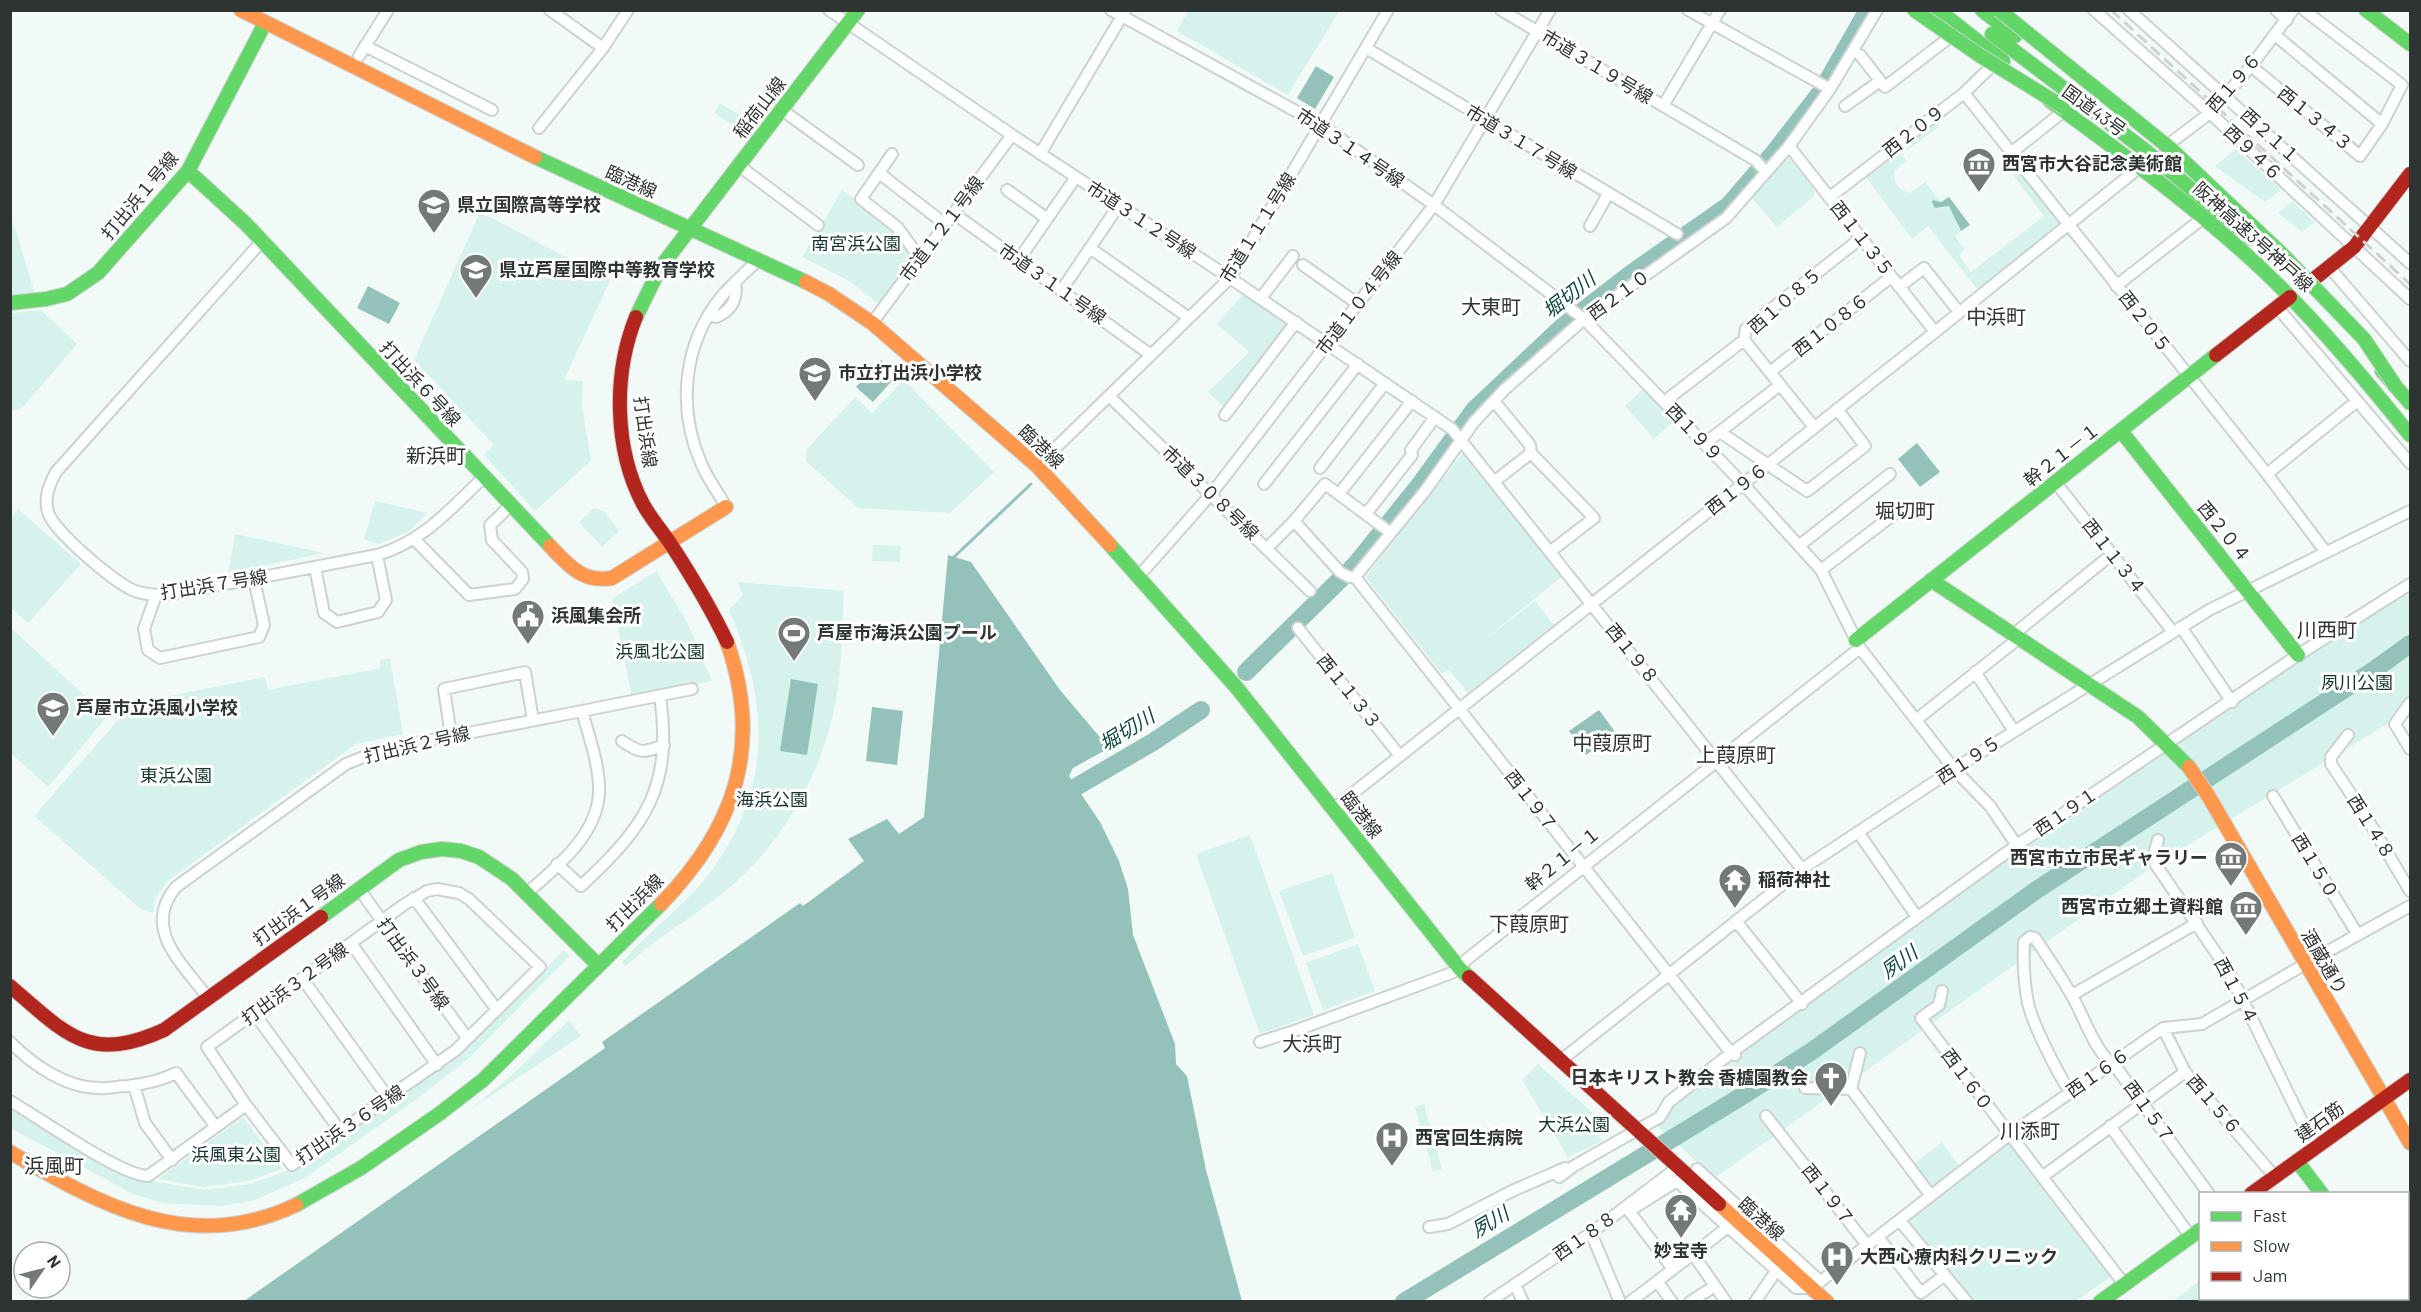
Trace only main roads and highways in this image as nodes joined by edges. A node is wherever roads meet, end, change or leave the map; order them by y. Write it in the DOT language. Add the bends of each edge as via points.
graph roads {
  1 [pos="241,10"];
  2 [pos="858,10"];
  3 [pos="1914,10"];
  4 [pos="1920,10"];
  5 [pos="1938,10"];
  6 [pos="1961,10"];
  7 [pos="1982,10"];
  8 [pos="1998,10"];
  9 [pos="2013,10"];
  10 [pos="2366,10"];
  11 [pos="265,23"];
  12 [pos="2410,44"];
  13 [pos="2064,109"];
  14 [pos="189,171"];
  15 [pos="2410,174"];
  16 [pos="2199,182"];
  17 [pos="689,228"];
  18 [pos="2314,279"];
  19 [pos="2289,297"];
  20 [pos="10,303"];
  21 [pos="2394,384"];
  22 [pos="2410,386"];
  23 [pos="2410,403"];
  24 [pos="2410,423"];
  25 [pos="2121,431"];
  26 [pos="2410,435"];
  27 [pos="726,507"];
  28 [pos="669,543"];
  29 [pos="1931,580"];
  30 [pos="1858,644"];
  31 [pos="2300,655"];
  32 [pos="598,965"];
  33 [pos="12,991"];
  34 [pos="2410,1080"];
  35 [pos="2383,1099"];
  36 [pos="2410,1143"];
  37 [pos="10,1152"];
  38 [pos="2297,1161"];
  39 [pos="2254,1192"];
  40 [pos="2320,1192"];
  41 [pos="2196,1233"];
  42 [pos="1827,1302"];
  43 [pos="2100,1302"];
  1 -- 11 [label="main road, 臨港線"];
  2 -- 17 [label="main road, 稲荷山線"];
  3 -- 13 [label="main road, bridge"];
  4 -- 13 [label="main road, 国道43号"];
  5 -- 13 [label="main road, 阪神高速3号神戸線, bridge"];
  6 -- 21 [label="main road, 阪神高速3号神戸線, bridge" via="2223,213 2334,317"];
  7 -- 16 [label="main road, 国道43号" via="2094,94"];
  8 -- 21 [label="main road, bridge" via="2172,150 2281,253 2364,339"];
  9 -- 16 [label="main road" via="2099,81"];
  10 -- 12 [label="main road"];
  11 -- 14 [label="main road, 打出浜１号線"];
  11 -- 17 [label="main road, 臨港線" via="553,166"];
  13 -- 19 [label="main road, 国道43号" via="2203,218"];
  13 -- 24 [label="main road, 阪神高速3号神戸線" via="2249,253 2324,327"];
  14 -- 20 [label="main road, 打出浜１号線" via="83,286 51,300"];
  14 -- 28 [label="main road, 打出浜６号線" via="262,241 566,565 586,578 600,581 612,578"];
  15 -- 18 [label="main road" via="2354,247"];
  16 -- 18 [label="main road, 国道43号"];
  17 -- 28 [label="main road, 打出浜線" via="640,304 627,344 620,396 631,471 643,503"];
  17 -- 42 [label="main road, 臨港線" via="829,294 872,323 1037,466 1237,688 1460,969 1675,1165 1816,1284"];
  18 -- 22 [label="main road, 国道43号"];
  19 -- 25 [label="main road, 幹２１－１"];
  19 -- 26 [label="main road, 国道43号"];
  21 -- 23 [label="main road, 阪神高速3号神戸線"];
  25 -- 29 [label="main road, 幹２１－１"];
  25 -- 31 [label="main road, 西２０４"];
  27 -- 28 [label="main road, 打出浜６号線"];
  28 -- 32 [label="main road, 打出浜線" via="727,638 741,689 742,755 734,793 706,851 653,912"];
  29 -- 30 [label="main road, 幹２１－１"];
  29 -- 35 [label="main road, 酒蔵通り" via="2138,717 2192,770"];
  32 -- 33 [label="main road, 打出浜１号線" via="528,892 480,855 446,848 428,849 399,860 144,1041 120,1046 72,1037"];
  32 -- 37 [label="main road, 打出浜線" via="496,1069 444,1111 330,1189 265,1218 201,1227 143,1219 66,1185"];
  34 -- 35 [label="main road, 建石筋"];
  35 -- 36 [label="main road, 酒蔵通り"];
  35 -- 38 [label="main road, 建石筋"];
  38 -- 39 [label="main road, 建石筋"];
  38 -- 40 [label="main road"];
  41 -- 43 [label="main road"];
}
